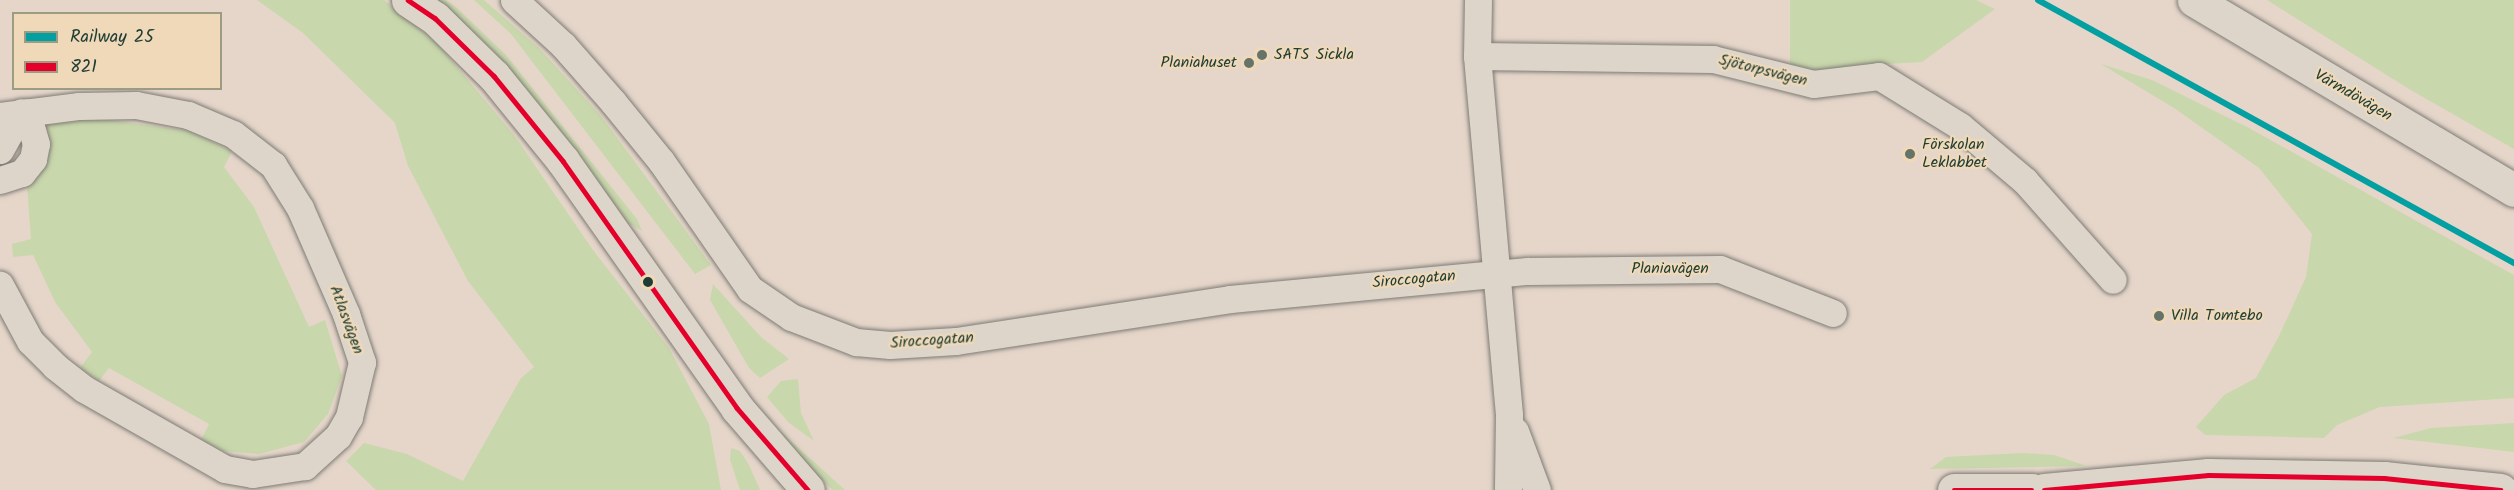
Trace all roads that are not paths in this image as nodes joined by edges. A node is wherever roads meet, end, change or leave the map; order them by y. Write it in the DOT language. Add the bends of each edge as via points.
graph roads {
  1 [pos="408,0"];
  2 [pos="514,0"];
  3 [pos="1478,0"];
  4 [pos="2194,0"];
  5 [pos="1477,56"];
  6 [pos="16,113"];
  7 [pos="0,150"];
  8 [pos="0,180"];
  9 [pos="2514,190"];
  10 [pos="1498,273"];
  11 [pos="2113,280"];
  12 [pos="0,285"];
  13 [pos="1833,313"];
  14 [pos="1509,415"];
  15 [pos="808,490"];
  16 [pos="1508,490"];
  17 [pos="1537,490"];
  18 [pos="1954,490"];
  19 [pos="2032,490"];
  20 [pos="2044,490"];
  21 [pos="2500,490"];
  1 -- 15 [label="main road" via="435,18 494,76 562,161 736,408"];
  2 -- 10 [label="street, Siroccogatan" via="563,45 661,161 750,289 790,317 856,342 890,345 956,341 1230,299"];
  3 -- 5 [label="street"];
  4 -- 9 [label="main road, Värmdövägen"];
  5 -- 10 [label="street"];
  5 -- 11 [label="street, Sjötorpsvägen" via="1713,59 1813,84 1879,76 1960,126 2025,181"];
  6 -- 7 [label="street"];
  6 -- 8 [label="street" via="36,144 33,159 22,173"];
  6 -- 12 [label="street, Atlasvägen" via="136,105 188,115 233,134 273,165 300,208 346,314 362,362 349,417 338,436 305,466 253,474 225,469 94,395 55,366 30,341"];
  10 -- 13 [label="street, Planiavägen" via="1720,269"];
  10 -- 14 [label="street"];
  14 -- 16 [label="street"];
  14 -- 17 [label="street"];
  18 -- 19 [label="main road"];
  20 -- 21 [label="main road" via="2208,475 2384,478"];
}
